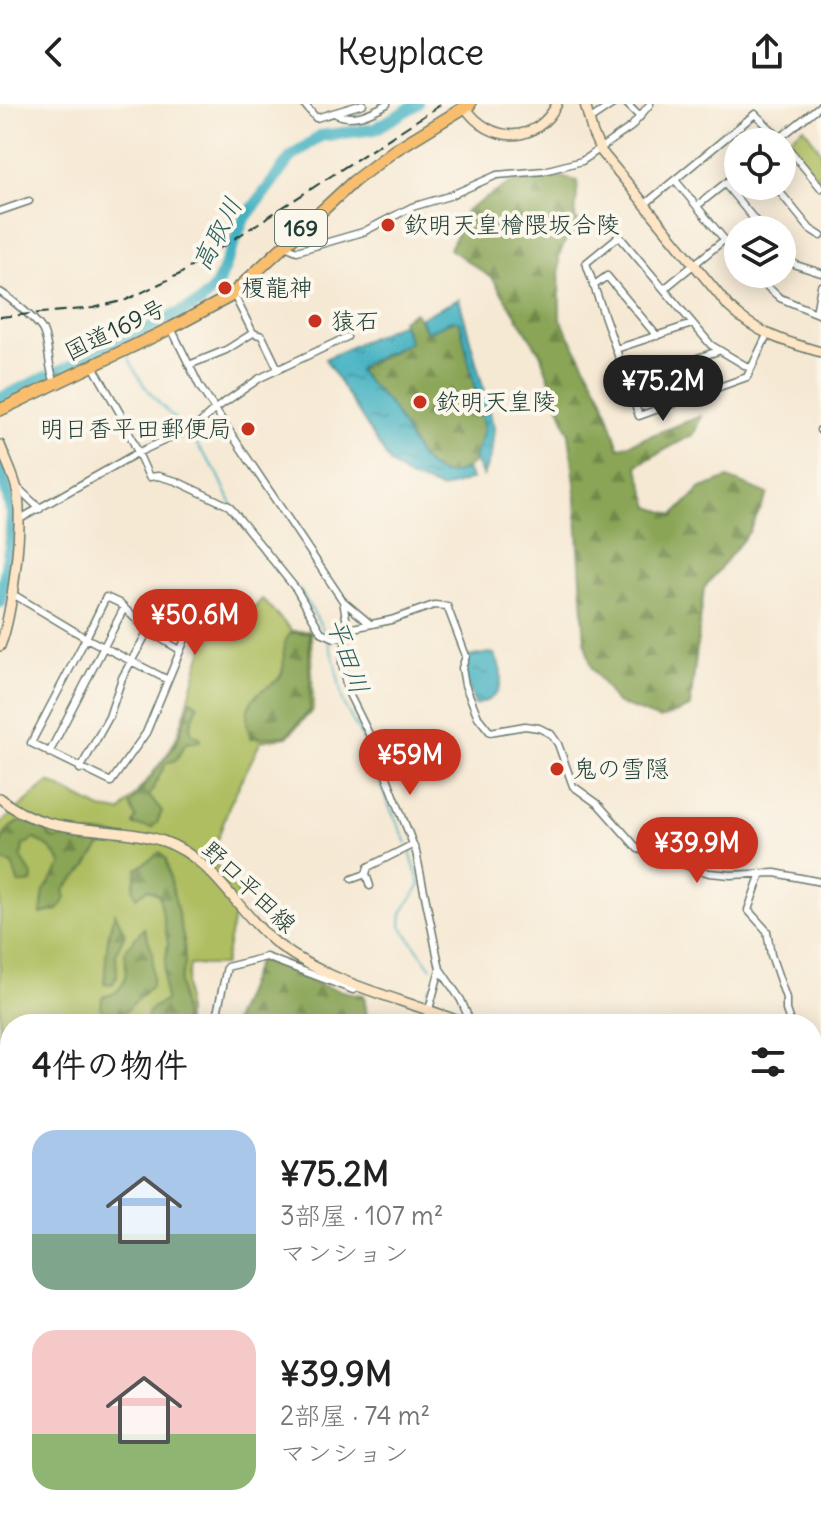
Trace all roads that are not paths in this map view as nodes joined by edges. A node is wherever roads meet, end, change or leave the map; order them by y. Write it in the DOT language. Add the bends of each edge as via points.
graph roads {
  1 [pos="363,104"];
  2 [pos="387,104"];
  3 [pos="557,104"];
  4 [pos="585,104"];
  5 [pos="613,104"];
  6 [pos="627,104"];
  7 [pos="650,104"];
  8 [pos="821,105"];
  9 [pos="308,106"];
  10 [pos="468,106"];
  11 [pos="336,114"];
  12 [pos="640,117"];
  13 [pos="589,121"];
  14 [pos="738,128"];
  15 [pos="767,128"];
  16 [pos="792,128"];
  17 [pos="724,140"];
  18 [pos="601,151"];
  19 [pos="796,161"];
  20 [pos="675,180"];
  21 [pos="724,185"];
  22 [pos="821,188"];
  23 [pos="738,200"];
  24 [pos="786,200"];
  25 [pos="29,201"];
  26 [pos="644,205"];
  27 [pos="697,206"];
  28 [pos="0,211"];
  29 [pos="751,216"];
  30 [pos="821,236"];
  31 [pos="724,240"];
  32 [pos="283,245"];
  33 [pos="693,264"];
  34 [pos="796,265"];
  35 [pos="821,273"];
  36 [pos="593,286"];
  37 [pos="821,286"];
  38 [pos="769,288"];
  39 [pos="664,289"];
  40 [pos="233,293"];
  41 [pos="2,295"];
  42 [pos="819,314"];
  43 [pos="692,324"];
  44 [pos="171,328"];
  45 [pos="253,333"];
  46 [pos="767,335"];
  47 [pos="657,336"];
  48 [pos="347,337"];
  49 [pos="616,349"];
  50 [pos="718,351"];
  51 [pos="821,352"];
  52 [pos="189,365"];
  53 [pos="93,366"];
  54 [pos="278,369"];
  55 [pos="751,369"];
  56 [pos="627,382"];
  57 [pos="56,384"];
  58 [pos="215,409"];
  59 [pos="0,410"];
  60 [pos="0,445"];
  61 [pos="137,453"];
  62 [pos="17,487"];
  63 [pos="40,509"];
  64 [pos="20,519"];
  65 [pos="11,593"];
  66 [pos="343,601"];
  67 [pos="124,608"];
  68 [pos="193,620"];
  69 [pos="369,623"];
  70 [pos="148,631"];
  71 [pos="348,632"];
  72 [pos="86,638"];
  73 [pos="0,646"];
  74 [pos="102,647"];
  75 [pos="180,650"];
  76 [pos="131,662"];
  77 [pos="168,680"];
  78 [pos="49,753"];
  79 [pos="80,769"];
  80 [pos="0,798"];
  81 [pos="410,846"];
  82 [pos="761,873"];
  83 [pos="366,874"];
  84 [pos="352,879"];
  85 [pos="821,882"];
  86 [pos="370,886"];
  87 [pos="440,969"];
  88 [pos="362,987"];
  89 [pos="430,1009"];
  90 [pos="218,1014"];
  91 [pos="428,1014"];
  92 [pos="443,1014"];
  93 [pos="465,1014"];
  94 [pos="787,1014"];
  1 -- 11 [label="street"];
  2 -- 11 [label="street" via="345,119"];
  3 -- 10 [label="main road" via="540,125 512,135 482,127"];
  4 -- 13 [label="main road"];
  5 -- 13 [label="street"];
  6 -- 12 [label="street"];
  7 -- 12 [label="street"];
  8 -- 16 [label="street"];
  9 -- 11 [label="street" via="316,118"];
  10 -- 32 [label="highway, 国道169号 / 169" via="364,173"];
  12 -- 18 [label="street"];
  13 -- 18 [label="main road"];
  14 -- 15 [label="street" via="755,114"];
  17 -- 20 [label="street"];
  18 -- 26 [label="main road"];
  18 -- 32 [label="street" via="567,166 497,175 363,232 297,251"];
  19 -- 22 [label="street"];
  20 -- 26 [label="street"];
  20 -- 27 [label="street"];
  21 -- 27 [label="street"];
  23 -- 29 [label="street"];
  24 -- 30 [label="street"];
  25 -- 28 [label="street"];
  26 -- 33 [label="main road"];
  27 -- 31 [label="street"];
  31 -- 33 [label="street"];
  32 -- 40 [label="highway, 国道169号 / 169"];
  33 -- 39 [label="street"];
  33 -- 46 [label="main road" via="738,316"];
  34 -- 35 [label="street"];
  36 -- 39 [label="street" via="586,263 619,236"];
  36 -- 47 [label="street" via="607,276"];
  36 -- 49 [label="street"];
  37 -- 42 [label="street"];
  38 -- 42 [label="street"];
  39 -- 43 [label="street"];
  40 -- 44 [label="highway, 国道169号 / 169"];
  40 -- 45 [label="street"];
  41 -- 57 [label="street" via="13,298 42,330"];
  43 -- 47 [label="street"];
  43 -- 50 [label="street"];
  44 -- 52 [label="street"];
  44 -- 53 [label="highway, 国道169号 / 169"];
  45 -- 52 [label="street"];
  45 -- 54 [label="street" via="262,336"];
  46 -- 51 [label="main road"];
  46 -- 55 [label="street"];
  47 -- 49 [label="street"];
  48 -- 54 [label="street"];
  49 -- 56 [label="street"];
  50 -- 55 [label="street"];
  50 -- 56 [label="street"];
  52 -- 58 [label="street"];
  53 -- 57 [label="highway, 国道169号 / 169"];
  53 -- 61 [label="street"];
  54 -- 58 [label="street"];
  55 -- 56 [label="street" via="747,377 639,416"];
  57 -- 59 [label="highway, 国道169号 / 169"];
  58 -- 61 [label="street" via="188,430"];
  58 -- 66 [label="street"];
  60 -- 62 [label="main road"];
  61 -- 63 [label="street"];
  61 -- 71 [label="street" via="149,477 176,481 229,506 296,589 321,632 330,638"];
  62 -- 63 [label="street"];
  62 -- 64 [label="main road"];
  63 -- 64 [label="street"];
  64 -- 65 [label="main road"];
  65 -- 72 [label="street"];
  65 -- 73 [label="main road"];
  66 -- 69 [label="street"];
  66 -- 71 [label="street"];
  67 -- 70 [label="street"];
  67 -- 72 [label="street" via="106,597"];
  67 -- 74 [label="street"];
  68 -- 75 [label="street"];
  69 -- 71 [label="street"];
  69 -- 82 [label="street" via="447,606 466,656 465,685 490,732 525,726 551,734 573,786 598,804 638,849 709,873"];
  70 -- 75 [label="street"];
  70 -- 76 [label="street"];
  71 -- 81 [label="street" via="342,663 347,690 374,744"];
  72 -- 74 [label="street"];
  72 -- 78 [label="street" via="31,743"];
  74 -- 76 [label="street"];
  74 -- 78 [label="street"];
  75 -- 77 [label="street"];
  76 -- 77 [label="street"];
  76 -- 79 [label="street"];
  77 -- 79 [label="street" via="146,733 111,782"];
  78 -- 79 [label="street"];
  80 -- 88 [label="main road, 野口平田線" via="44,822 167,842 212,872 279,946"];
  81 -- 83 [label="street" via="368,867"];
  81 -- 87 [label="street" via="422,875"];
  82 -- 85 [label="street"];
  82 -- 94 [label="street" via="748,910 767,931"];
  83 -- 84 [label="street"];
  83 -- 86 [label="street"];
  87 -- 89 [label="street"];
  87 -- 93 [label="street"];
  88 -- 89 [label="main road, 野口平田線"];
  88 -- 90 [label="street" via="353,990 266,957 227,967"];
  89 -- 91 [label="street"];
  89 -- 92 [label="main road, 野口平田線"];
}
